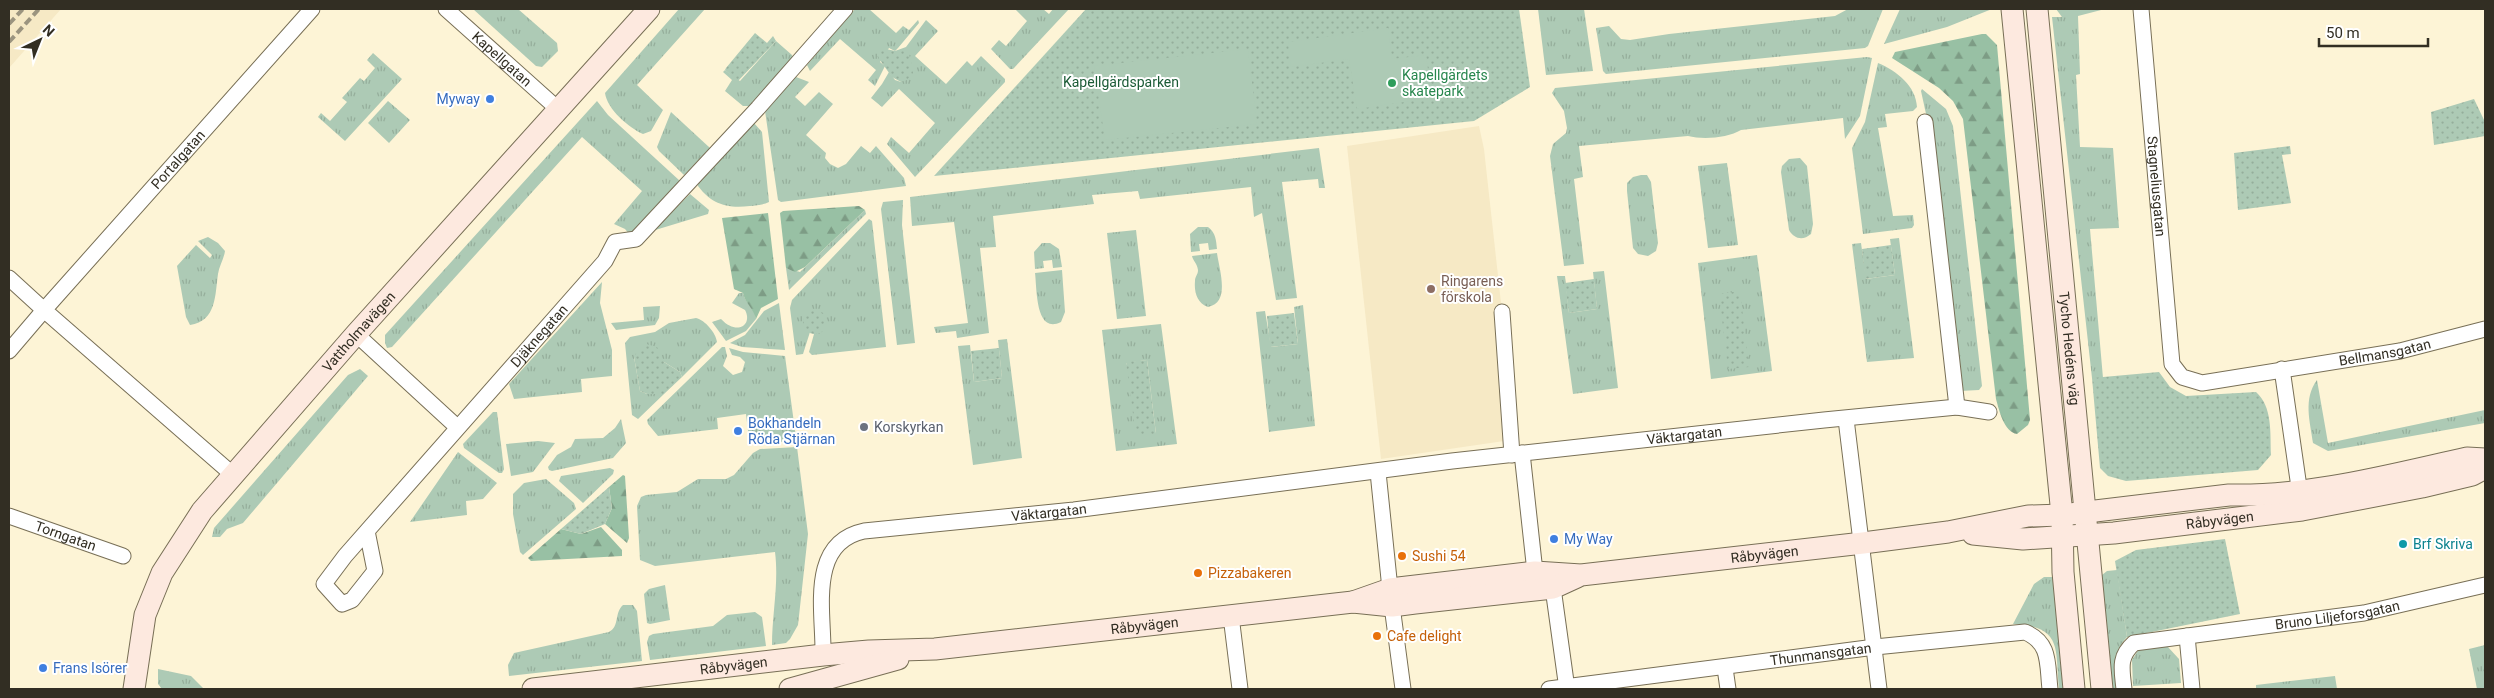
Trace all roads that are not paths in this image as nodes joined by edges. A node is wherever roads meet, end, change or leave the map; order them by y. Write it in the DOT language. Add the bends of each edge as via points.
graph roads {
  1 [pos="312,9"];
  2 [pos="446,9"];
  3 [pos="650,9"];
  4 [pos="845,9"];
  5 [pos="2012,9"];
  6 [pos="2037,9"];
  7 [pos="2141,9"];
  8 [pos="559,110"];
  9 [pos="1925,122"];
  10 [pos="9,278"];
  11 [pos="44,310"];
  12 [pos="1502,312"];
  13 [pos="2485,328"];
  14 [pos="356,334"];
  15 [pos="9,351"];
  16 [pos="2172,364"];
  17 [pos="2282,369"];
  18 [pos="1957,407"];
  19 [pos="1989,412"];
  20 [pos="1846,418"];
  21 [pos="457,427"];
  22 [pos="1517,454"];
  23 [pos="2485,459"];
  24 [pos="2485,468"];
  25 [pos="1378,472"];
  26 [pos="232,474"];
  27 [pos="2301,501"];
  28 [pos="2085,512"];
  29 [pos="2062,514"];
  30 [pos="9,516"];
  31 [pos="367,531"];
  32 [pos="1948,532"];
  33 [pos="2087,534"];
  34 [pos="2062,536"];
  35 [pos="1863,543"];
  36 [pos="123,556"];
  37 [pos="1535,572"];
  38 [pos="1582,575"];
  39 [pos="2485,584"];
  40 [pos="1553,588"];
  41 [pos="1391,597"];
  42 [pos="1231,616"];
  43 [pos="2187,636"];
  44 [pos="1875,647"];
  45 [pos="935,649"];
  46 [pos="823,655"];
  47 [pos="1725,668"];
  48 [pos="822,684"];
  49 [pos="1567,688"];
  50 [pos="134,689"];
  51 [pos="533,689"];
  52 [pos="790,689"];
  53 [pos="1240,689"];
  54 [pos="1402,689"];
  55 [pos="1549,689"];
  56 [pos="1728,689"];
  57 [pos="1879,689"];
  58 [pos="2050,689"];
  59 [pos="2074,689"];
  60 [pos="2102,689"];
  61 [pos="2124,689"];
  62 [pos="2192,689"];
  1 -- 11 [label="street, Portalgatan"];
  2 -- 8 [label="street, Kapellgatan"];
  3 -- 8 [label="main road, Vattholmavägen"];
  4 -- 21 [label="street, Djäknegatan" via="636,239 615,242 605,261"];
  5 -- 29 [label="main road, Tycho Hedéns väg"];
  6 -- 28 [label="main road, Tycho Hedéns väg"];
  7 -- 16 [label="street, Stagneliusgatan"];
  8 -- 14 [label="main road, Vattholmavägen"];
  9 -- 18 [label="street"];
  10 -- 11 [label="street"];
  11 -- 15 [label="street"];
  11 -- 26 [label="street"];
  12 -- 22 [label="street"];
  13 -- 17 [label="street, Bellmansgatan" via="2400,351"];
  14 -- 21 [label="street"];
  14 -- 26 [label="main road, Vattholmavägen"];
  16 -- 17 [label="street, Bellmansgatan" via="2182,377 2202,383"];
  17 -- 27 [label="street"];
  18 -- 19 [label="street, Väktargatan"];
  18 -- 20 [label="street, Väktargatan"];
  20 -- 22 [label="street, Väktargatan"];
  20 -- 35 [label="street"];
  21 -- 31 [label="street, Djäknegatan"];
  22 -- 25 [label="street, Väktargatan"];
  22 -- 37 [label="street"];
  23 -- 27 [label="main road, Råbyvägen" via="2467,458"];
  24 -- 27 [label="main road, Råbyvägen" via="2472,475 2422,487"];
  25 -- 41 [label="street"];
  25 -- 46 [label="street, Väktargatan" via="1074,510 854,533 835,547 826,565 821,592"];
  26 -- 50 [label="main road, Vattholmavägen" via="202,511 162,573 144,615"];
  27 -- 28 [label="main road, Råbyvägen" via="2229,496"];
  27 -- 33 [label="main road, Råbyvägen" via="2114,533"];
  28 -- 29 [label="main road, Råbyvägen"];
  28 -- 33 [label="main road, Tycho Hedéns väg"];
  29 -- 32 [label="main road, Råbyvägen" via="2028,516"];
  29 -- 34 [label="main road, Tycho Hedéns väg"];
  30 -- 36 [label="street, Torngatan"];
  32 -- 34 [label="main road, Råbyvägen" via="2023,539"];
  32 -- 35 [label="main road, Råbyvägen"];
  33 -- 34 [label="main road, Råbyvägen"];
  33 -- 60 [label="main road, Tycho Hedéns väg"];
  34 -- 59 [label="main road, Tycho Hedéns väg" via="2062,572"];
  35 -- 38 [label="main road, Råbyvägen"];
  35 -- 44 [label="street"];
  37 -- 38 [label="main road, Råbyvägen"];
  37 -- 41 [label="main road, Råbyvägen"];
  38 -- 40 [label="main road, Råbyvägen"];
  39 -- 43 [label="street, Bruno Liljeforsgatan" via="2364,613"];
  40 -- 41 [label="main road, Råbyvägen"];
  40 -- 49 [label="street"];
  41 -- 42 [label="main road, Råbyvägen"];
  41 -- 54 [label="street"];
  42 -- 45 [label="main road, Råbyvägen"];
  42 -- 53 [label="street"];
  43 -- 61 [label="street, Bruno Liljeforsgatan" via="2134,643 2125,651 2122,663"];
  43 -- 62 [label="street"];
  44 -- 47 [label="street, Thunmansgatan"];
  44 -- 57 [label="street"];
  44 -- 58 [label="street, Thunmansgatan" via="2025,632 2037,637 2046,649"];
  45 -- 46 [label="main road, Råbyvägen"];
  45 -- 48 [label="main road, Råbyvägen"];
  46 -- 48 [label="main road"];
  46 -- 51 [label="main road, Råbyvägen"];
  47 -- 49 [label="street, Thunmansgatan"];
  47 -- 56 [label="street"];
  48 -- 52 [label="main road, Råbyvägen"];
  49 -- 55 [label="street, Thunmansgatan"];
}
